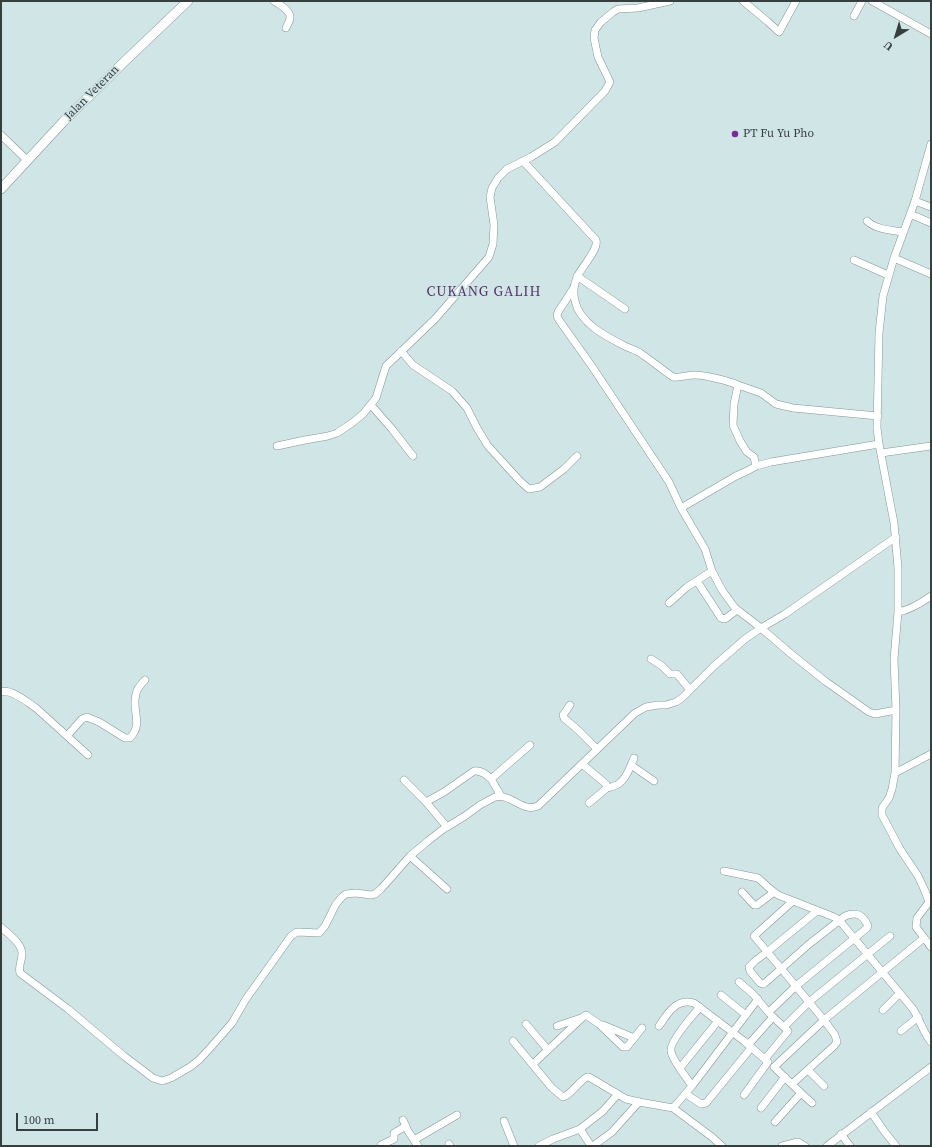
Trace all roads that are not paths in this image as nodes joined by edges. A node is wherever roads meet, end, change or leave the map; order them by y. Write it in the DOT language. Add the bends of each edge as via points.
graph roads {
  1 [pos="188,1"];
  2 [pos="274,1"];
  3 [pos="670,1"];
  4 [pos="743,1"];
  5 [pos="796,1"];
  6 [pos="862,1"];
  7 [pos="872,1"];
  8 [pos="854,16"];
  9 [pos="286,28"];
  10 [pos="931,34"];
  11 [pos="1,135"];
  12 [pos="931,144"];
  13 [pos="28,160"];
  14 [pos="523,161"];
  15 [pos="1,189"];
  16 [pos="915,200"];
  17 [pos="931,207"];
  18 [pos="910,214"];
  19 [pos="868,221"];
  20 [pos="931,223"];
  21 [pos="903,232"];
  22 [pos="894,258"];
  23 [pos="854,260"];
  24 [pos="931,274"];
  25 [pos="888,275"];
  26 [pos="577,276"];
  27 [pos="574,289"];
  28 [pos="625,309"];
  29 [pos="401,351"];
  30 [pos="738,385"];
  31 [pos="370,405"];
  32 [pos="878,416"];
  33 [pos="879,444"];
  34 [pos="277,446"];
  35 [pos="931,446"];
  36 [pos="881,453"];
  37 [pos="413,456"];
  38 [pos="577,456"];
  39 [pos="756,466"];
  40 [pos="681,508"];
  41 [pos="896,537"];
  42 [pos="712,571"];
  43 [pos="697,581"];
  44 [pos="931,596"];
  45 [pos="669,603"];
  46 [pos="737,610"];
  47 [pos="898,612"];
  48 [pos="761,628"];
  49 [pos="651,659"];
  50 [pos="145,680"];
  51 [pos="690,690"];
  52 [pos="1,692"];
  53 [pos="570,705"];
  54 [pos="896,710"];
  55 [pos="67,736"];
  56 [pos="530,745"];
  57 [pos="597,749"];
  58 [pos="931,754"];
  59 [pos="88,755"];
  60 [pos="634,758"];
  61 [pos="582,764"];
  62 [pos="631,765"];
  63 [pos="895,773"];
  64 [pos="491,779"];
  65 [pos="404,780"];
  66 [pos="654,781"];
  67 [pos="607,788"];
  68 [pos="501,796"];
  69 [pos="426,802"];
  70 [pos="589,803"];
  71 [pos="447,827"];
  72 [pos="410,856"];
  73 [pos="724,871"];
  74 [pos="448,889"];
  75 [pos="742,892"];
  76 [pos="774,892"];
  77 [pos="793,901"];
  78 [pos="930,902"];
  79 [pos="817,911"];
  80 [pos="839,920"];
  81 [pos="1,927"];
  82 [pos="890,936"];
  83 [pos="924,938"];
  84 [pos="854,939"];
  85 [pos="931,947"];
  86 [pos="767,952"];
  87 [pos="868,954"];
  88 [pos="781,969"];
  89 [pos="882,971"];
  90 [pos="739,982"];
  91 [pos="796,986"];
  92 [pos="900,993"];
  93 [pos="722,995"];
  94 [pos="758,999"];
  95 [pos="809,1002"];
  96 [pos="700,1007"];
  97 [pos="883,1010"];
  98 [pos="773,1013"];
  99 [pos="746,1015"];
  100 [pos="583,1017"];
  101 [pos="918,1017"];
  102 [pos="824,1020"];
  103 [pos="718,1022"];
  104 [pos="526,1024"];
  105 [pos="599,1024"];
  106 [pos="787,1024"];
  107 [pos="658,1026"];
  108 [pos="642,1028"];
  109 [pos="900,1031"];
  110 [pos="732,1032"];
  111 [pos="565,1034"];
  112 [pos="634,1038"];
  113 [pos="513,1041"];
  114 [pos="931,1042"];
  115 [pos="750,1046"];
  116 [pos="548,1050"];
  117 [pos="765,1059"];
  118 [pos="533,1064"];
  119 [pos="931,1067"];
  120 [pos="680,1068"];
  121 [pos="808,1070"];
  122 [pos="785,1077"];
  123 [pos="792,1084"];
  124 [pos="692,1086"];
  125 [pos="824,1086"];
  126 [pos="618,1094"];
  127 [pos="686,1094"];
  128 [pos="801,1094"];
  129 [pos="744,1095"];
  130 [pos="639,1102"];
  131 [pos="812,1103"];
  132 [pos="673,1108"];
  133 [pos="761,1108"];
  134 [pos="871,1112"];
  135 [pos="457,1115"];
  136 [pos="504,1121"];
  137 [pos="775,1122"];
  138 [pos="580,1129"];
  139 [pos="841,1134"];
  140 [pos="414,1140"];
  141 [pos="380,1146"];
  142 [pos="418,1146"];
  143 [pos="514,1146"];
  144 [pos="539,1146"];
  145 [pos="592,1146"];
  146 [pos="722,1146"];
  147 [pos="782,1146"];
  148 [pos="805,1146"];
  149 [pos="827,1146"];
  150 [pos="850,1146"];
  151 [pos="896,1146"];
  1 -- 13 [label="main road, Jalan Veteran" via="125,60"];
  2 -- 9 [label="street" via="290,14"];
  3 -- 14 [label="street" via="638,8 618,9 601,22 595,30 594,38 598,57 610,82 605,91 555,142"];
  4 -- 5 [label="street" via="778,32"];
  6 -- 8 [label="street"];
  7 -- 10 [label="street"];
  11 -- 13 [label="street"];
  12 -- 16 [label="street"];
  13 -- 15 [label="main road, Jalan Veteran"];
  14 -- 26 [label="street" via="596,240 596,248"];
  14 -- 29 [label="street" via="507,169 492,188 490,203 494,225 493,244 489,256 435,319"];
  16 -- 17 [label="street"];
  16 -- 18 [label="street"];
  18 -- 20 [label="street"];
  18 -- 21 [label="street"];
  19 -- 21 [label="street" via="880,228"];
  21 -- 22 [label="street"];
  22 -- 24 [label="street"];
  22 -- 25 [label="street"];
  23 -- 25 [label="street"];
  25 -- 32 [label="street" via="879,333"];
  26 -- 27 [label="street"];
  26 -- 28 [label="street"];
  27 -- 30 [label="street" via="577,308 584,319 608,338 643,354 673,377 704,376"];
  27 -- 40 [label="street" via="557,316 642,440 669,482"];
  29 -- 31 [label="street" via="384,369 378,395"];
  29 -- 38 [label="street" via="413,365 452,391 467,408 488,446 529,489 540,487"];
  30 -- 32 [label="street" via="761,393 782,406"];
  30 -- 39 [label="street" via="733,425 747,452 754,456"];
  31 -- 34 [label="street" via="358,418 337,433"];
  31 -- 37 [label="street"];
  32 -- 33 [label="street"];
  33 -- 36 [label="street"];
  33 -- 39 [label="street"];
  35 -- 36 [label="street"];
  36 -- 41 [label="street"];
  39 -- 40 [label="street"];
  40 -- 42 [label="street" via="705,549"];
  41 -- 47 [label="street"];
  41 -- 48 [label="street"];
  42 -- 43 [label="street"];
  42 -- 46 [label="street"];
  43 -- 45 [label="street"];
  43 -- 46 [label="street" via="721,618 725,619"];
  44 -- 47 [label="street"];
  46 -- 48 [label="street"];
  47 -- 54 [label="street" via="894,659"];
  48 -- 51 [label="street" via="719,661"];
  48 -- 54 [label="street" via="869,712 876,714"];
  49 -- 51 [label="street" via="670,674 676,673"];
  50 -- 55 [label="street" via="135,695 137,726 130,738 125,738 87,717"];
  51 -- 57 [label="street" via="672,704 653,705 641,709"];
  52 -- 55 [label="street" via="10,692 28,703"];
  53 -- 57 [label="street" via="563,715 564,718"];
  54 -- 63 [label="street"];
  55 -- 59 [label="street"];
  56 -- 64 [label="street"];
  57 -- 61 [label="street"];
  58 -- 63 [label="street"];
  60 -- 62 [label="street"];
  61 -- 67 [label="street" via="606,784"];
  61 -- 68 [label="street" via="534,808 528,808"];
  62 -- 66 [label="street"];
  62 -- 67 [label="street" via="619,784"];
  63 -- 78 [label="street" via="889,798 882,808 882,815 918,876"];
  64 -- 68 [label="street"];
  64 -- 69 [label="street" via="478,770 474,771"];
  65 -- 69 [label="street"];
  67 -- 70 [label="street"];
  68 -- 71 [label="street" via="486,801"];
  69 -- 71 [label="street"];
  71 -- 72 [label="street"];
  72 -- 74 [label="street"];
  72 -- 81 [label="street" via="375,894 348,894 340,899 319,933 294,933 246,999 232,1023 211,1047 190,1067 162,1081 153,1078 124,1056 20,973 20,948"];
  73 -- 76 [label="street" via="758,878"];
  75 -- 76 [label="street" via="757,905"];
  76 -- 77 [label="street"];
  77 -- 79 [label="street"];
  77 -- 86 [label="street" via="754,936"];
  78 -- 83 [label="street" via="916,923"];
  79 -- 80 [label="street"];
  79 -- 86 [label="street"];
  80 -- 84 [label="street"];
  80 -- 84 [label="street" via="855,914 867,923 867,928"];
  80 -- 88 [label="street"];
  82 -- 87 [label="street"];
  83 -- 85 [label="street"];
  83 -- 89 [label="street"];
  84 -- 87 [label="street"];
  84 -- 91 [label="street"];
  86 -- 88 [label="street"];
  86 -- 88 [label="street" via="755,961 749,968 750,971 763,984"];
  87 -- 89 [label="street"];
  87 -- 95 [label="street"];
  88 -- 91 [label="street"];
  89 -- 92 [label="street"];
  89 -- 102 [label="street"];
  90 -- 94 [label="street"];
  91 -- 95 [label="street"];
  91 -- 98 [label="street"];
  92 -- 97 [label="street"];
  92 -- 101 [label="street"];
  93 -- 99 [label="street"];
  94 -- 98 [label="street"];
  94 -- 99 [label="street"];
  95 -- 102 [label="street"];
  95 -- 106 [label="street"];
  96 -- 103 [label="street"];
  96 -- 107 [label="street" via="688,1001 678,1004"];
  96 -- 120 [label="street" via="670,1049"];
  98 -- 115 [label="street"];
  98 -- 117 [label="street" via="788,1030"];
  99 -- 110 [label="street"];
  100 -- 105 [label="street" via="587,1015"];
  100 -- 111 [label="street"];
  100 -- 111 [label="street" via="555,1024"];
  101 -- 109 [label="street"];
  101 -- 114 [label="street"];
  102 -- 121 [label="street" via="837,1042"];
  102 -- 122 [label="street" via="774,1067"];
  103 -- 110 [label="street"];
  103 -- 120 [label="street"];
  104 -- 116 [label="street"];
  105 -- 112 [label="street"];
  105 -- 112 [label="street" via="623,1047"];
  108 -- 112 [label="street"];
  110 -- 115 [label="street"];
  110 -- 124 [label="street"];
  111 -- 116 [label="street"];
  113 -- 118 [label="street"];
  115 -- 117 [label="street"];
  115 -- 127 [label="street" via="706,1103 701,1104"];
  116 -- 118 [label="street"];
  117 -- 129 [label="street" via="768,1062"];
  118 -- 126 [label="street" via="552,1088 563,1097 587,1077"];
  119 -- 134 [label="street"];
  120 -- 124 [label="street"];
  121 -- 123 [label="street"];
  121 -- 125 [label="street"];
  122 -- 123 [label="street"];
  122 -- 133 [label="street"];
  123 -- 128 [label="street"];
  124 -- 127 [label="street"];
  126 -- 130 [label="street"];
  126 -- 138 [label="street" via="603,1111"];
  127 -- 132 [label="street"];
  128 -- 131 [label="street"];
  128 -- 137 [label="street"];
  130 -- 132 [label="street"];
  130 -- 145 [label="street" via="612,1132"];
  132 -- 146 [label="street"];
  134 -- 139 [label="street"];
  134 -- 151 [label="street"];
  135 -- 140 [label="street"];
  136 -- 143 [label="street"];
  138 -- 144 [label="street"];
  138 -- 145 [label="street"];
  139 -- 149 [label="street"];
  139 -- 150 [label="street"];
  140 -- 141 [label="street" via="405,1123 394,1133 394,1139"];
  140 -- 142 [label="street"];
  147 -- 148 [label="street" via="798,1142"];
}
